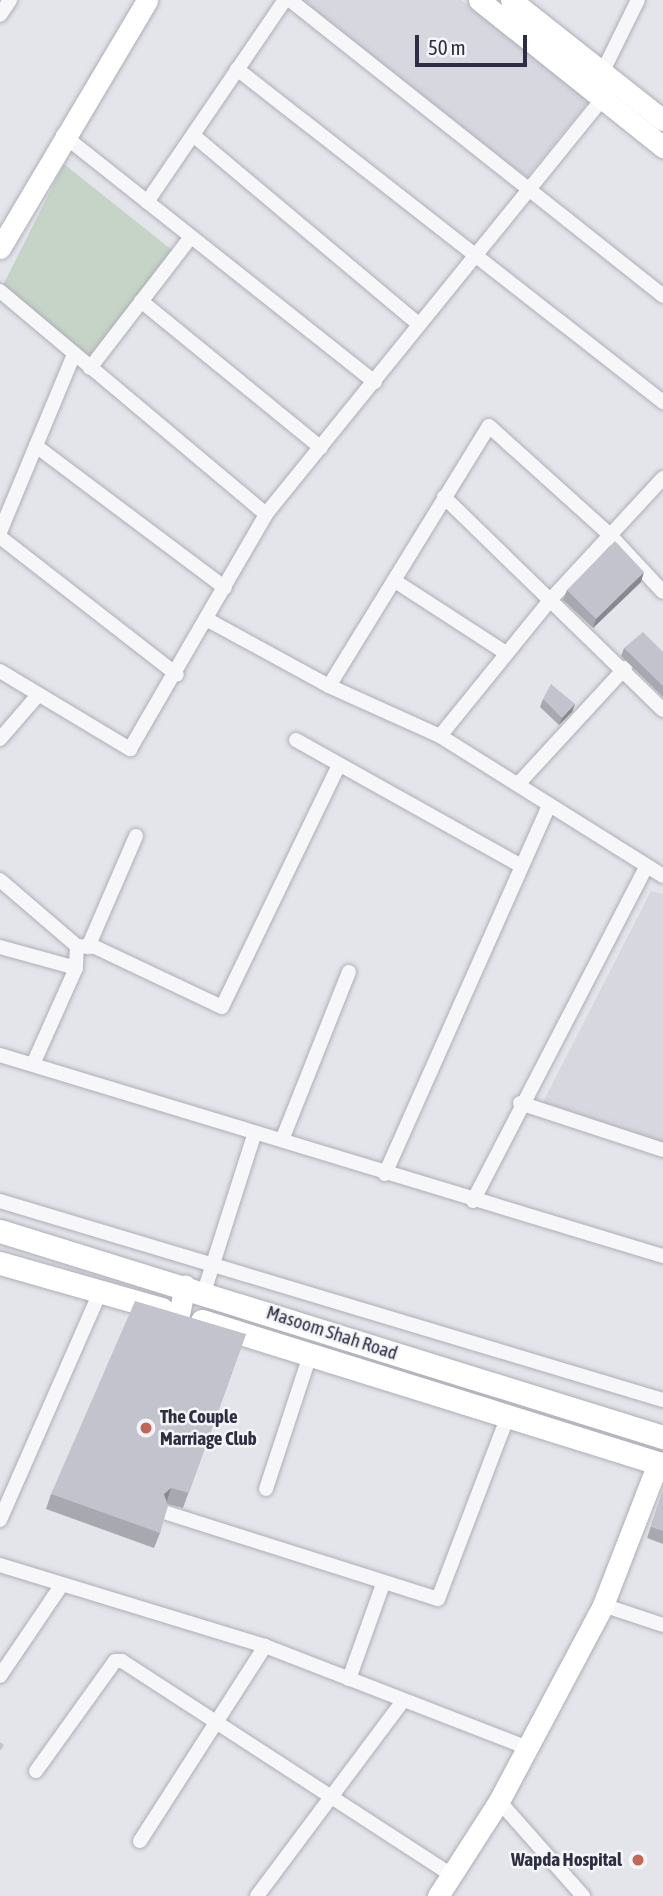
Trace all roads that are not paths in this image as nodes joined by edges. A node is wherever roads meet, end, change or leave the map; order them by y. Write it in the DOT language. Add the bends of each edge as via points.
graph roads {
  1 [pos="10,0"];
  2 [pos="147,0"];
  3 [pos="287,0"];
  4 [pos="479,0"];
  5 [pos="511,0"];
  6 [pos="638,0"];
  7 [pos="0,15"];
  8 [pos="237,69"];
  9 [pos="603,71"];
  10 [pos="603,98"];
  11 [pos="663,120"];
  12 [pos="63,135"];
  13 [pos="193,135"];
  14 [pos="663,147"];
  15 [pos="528,187"];
  16 [pos="147,202"];
  17 [pos="191,237"];
  18 [pos="0,248"];
  19 [pos="471,258"];
  20 [pos="0,292"];
  21 [pos="663,296"];
  22 [pos="141,301"];
  23 [pos="418,323"];
  24 [pos="74,354"];
  25 [pos="90,368"];
  26 [pos="375,382"];
  27 [pos="663,402"];
  28 [pos="36,446"];
  29 [pos="321,448"];
  30 [pos="663,478"];
  31 [pos="444,497"];
  32 [pos="266,514"];
  33 [pos="0,535"];
  34 [pos="611,536"];
  35 [pos="395,581"];
  36 [pos="225,588"];
  37 [pos="663,592"];
  38 [pos="551,599"];
  39 [pos="208,620"];
  40 [pos="506,653"];
  41 [pos="625,668"];
  42 [pos="0,671"];
  43 [pos="177,675"];
  44 [pos="328,686"];
  45 [pos="38,695"];
  46 [pos="663,710"];
  47 [pos="440,736"];
  48 [pos="0,739"];
  49 [pos="296,740"];
  50 [pos="338,767"];
  51 [pos="518,784"];
  52 [pos="549,805"];
  53 [pos="136,836"];
  54 [pos="520,865"];
  55 [pos="646,867"];
  56 [pos="663,876"];
  57 [pos="0,880"];
  58 [pos="82,946"];
  59 [pos="0,947"];
  60 [pos="76,968"];
  61 [pos="349,972"];
  62 [pos="0,1055"];
  63 [pos="33,1064"];
  64 [pos="520,1103"];
  65 [pos="254,1135"];
  66 [pos="282,1140"];
  67 [pos="663,1150"];
  68 [pos="385,1174"];
  69 [pos="0,1201"];
  70 [pos="473,1201"];
  71 [pos="0,1231"];
  72 [pos="663,1256"];
  73 [pos="209,1263"];
  74 [pos="1,1267"];
  75 [pos="195,1289"];
  76 [pos="100,1292"];
  77 [pos="179,1314"];
  78 [pos="311,1352"];
  79 [pos="535,1395"];
  80 [pos="663,1400"];
  81 [pos="517,1420"];
  82 [pos="663,1437"];
  83 [pos="660,1464"];
  84 [pos="266,1489"];
  85 [pos="167,1513"];
  86 [pos="0,1520"];
  87 [pos="0,1565"];
  88 [pos="383,1584"];
  89 [pos="61,1586"];
  90 [pos="603,1605"];
  91 [pos="663,1625"];
  92 [pos="265,1646"];
  93 [pos="0,1676"];
  94 [pos="349,1679"];
  95 [pos="403,1702"];
  96 [pos="214,1726"];
  97 [pos="528,1748"];
  98 [pos="37,1771"];
  99 [pos="329,1801"];
  100 [pos="499,1801"];
  101 [pos="140,1841"];
  102 [pos="453,1876"];
  103 [pos="257,1896"];
  104 [pos="438,1896"];
  105 [pos="583,1896"];
  1 -- 7 [label="street"];
  2 -- 12 [label="main road"];
  3 -- 8 [label="street"];
  3 -- 15 [label="street"];
  4 -- 10 [label="main road"];
  5 -- 9 [label="main road"];
  6 -- 9 [label="street"];
  8 -- 13 [label="street"];
  8 -- 19 [label="street"];
  9 -- 11 [label="main road"];
  10 -- 14 [label="main road"];
  10 -- 15 [label="street"];
  12 -- 16 [label="street"];
  12 -- 18 [label="main road"];
  13 -- 16 [label="street"];
  13 -- 23 [label="street"];
  15 -- 19 [label="street"];
  15 -- 21 [label="street"];
  16 -- 17 [label="street"];
  17 -- 22 [label="street"];
  17 -- 26 [label="street"];
  19 -- 23 [label="street"];
  19 -- 27 [label="street"];
  20 -- 24 [label="street"];
  22 -- 25 [label="street"];
  22 -- 29 [label="street"];
  23 -- 26 [label="street"];
  24 -- 25 [label="street"];
  24 -- 28 [label="street"];
  25 -- 32 [label="street"];
  26 -- 29 [label="street"];
  28 -- 33 [label="street"];
  28 -- 36 [label="street"];
  29 -- 32 [label="street"];
  30 -- 34 [label="street"];
  31 -- 34 [label="street" via="489,426"];
  31 -- 35 [label="street"];
  31 -- 38 [label="street"];
  32 -- 36 [label="street"];
  33 -- 43 [label="street"];
  34 -- 37 [label="street"];
  34 -- 38 [label="street"];
  35 -- 40 [label="street"];
  35 -- 44 [label="street"];
  36 -- 39 [label="street"];
  38 -- 40 [label="street"];
  38 -- 41 [label="street"];
  39 -- 43 [label="street"];
  39 -- 44 [label="street"];
  40 -- 47 [label="street"];
  41 -- 46 [label="street"];
  41 -- 51 [label="street"];
  42 -- 45 [label="street"];
  43 -- 45 [label="street" via="130,749"];
  44 -- 47 [label="street"];
  45 -- 48 [label="street"];
  47 -- 51 [label="street"];
  49 -- 50 [label="street"];
  50 -- 54 [label="street"];
  50 -- 58 [label="street" via="222,1007"];
  51 -- 52 [label="street"];
  52 -- 54 [label="street"];
  52 -- 55 [label="street"];
  53 -- 58 [label="street"];
  54 -- 68 [label="street"];
  55 -- 56 [label="street"];
  55 -- 64 [label="street"];
  57 -- 58 [label="street"];
  58 -- 60 [label="street"];
  59 -- 60 [label="street"];
  60 -- 63 [label="street"];
  61 -- 66 [label="street"];
  62 -- 63 [label="street"];
  63 -- 65 [label="street"];
  64 -- 67 [label="street"];
  64 -- 70 [label="street"];
  65 -- 66 [label="street"];
  65 -- 73 [label="street"];
  66 -- 68 [label="street"];
  68 -- 70 [label="street"];
  69 -- 73 [label="street"];
  70 -- 72 [label="street"];
  71 -- 75 [label="main road, Masoom Shah Road"];
  73 -- 75 [label="street"];
  73 -- 80 [label="street"];
  74 -- 76 [label="main road, Masoom Shah Road"];
  75 -- 77 [label="main road"];
  75 -- 79 [label="main road, Masoom Shah Road"];
  76 -- 77 [label="main road, Masoom Shah Road"];
  76 -- 86 [label="street"];
  77 -- 78 [label="main road, Masoom Shah Road"];
  78 -- 81 [label="main road, Masoom Shah Road"];
  78 -- 84 [label="street"];
  79 -- 81 [label="main road"];
  79 -- 82 [label="main road, Masoom Shah Road"];
  81 -- 83 [label="main road, Masoom Shah Road"];
  81 -- 88 [label="street" via="443,1593 432,1599"];
  83 -- 90 [label="main road"];
  85 -- 88 [label="street"];
  87 -- 89 [label="street"];
  88 -- 94 [label="street"];
  89 -- 92 [label="street"];
  89 -- 93 [label="street"];
  90 -- 91 [label="street"];
  90 -- 97 [label="main road"];
  92 -- 94 [label="street"];
  92 -- 96 [label="street"];
  94 -- 95 [label="street"];
  95 -- 97 [label="street"];
  95 -- 99 [label="street"];
  96 -- 98 [label="street" via="115,1661"];
  96 -- 99 [label="street"];
  96 -- 101 [label="street"];
  97 -- 100 [label="main road"];
  99 -- 102 [label="street"];
  99 -- 103 [label="street"];
  100 -- 102 [label="main road"];
  100 -- 105 [label="street"];
  102 -- 104 [label="main road"];
}
